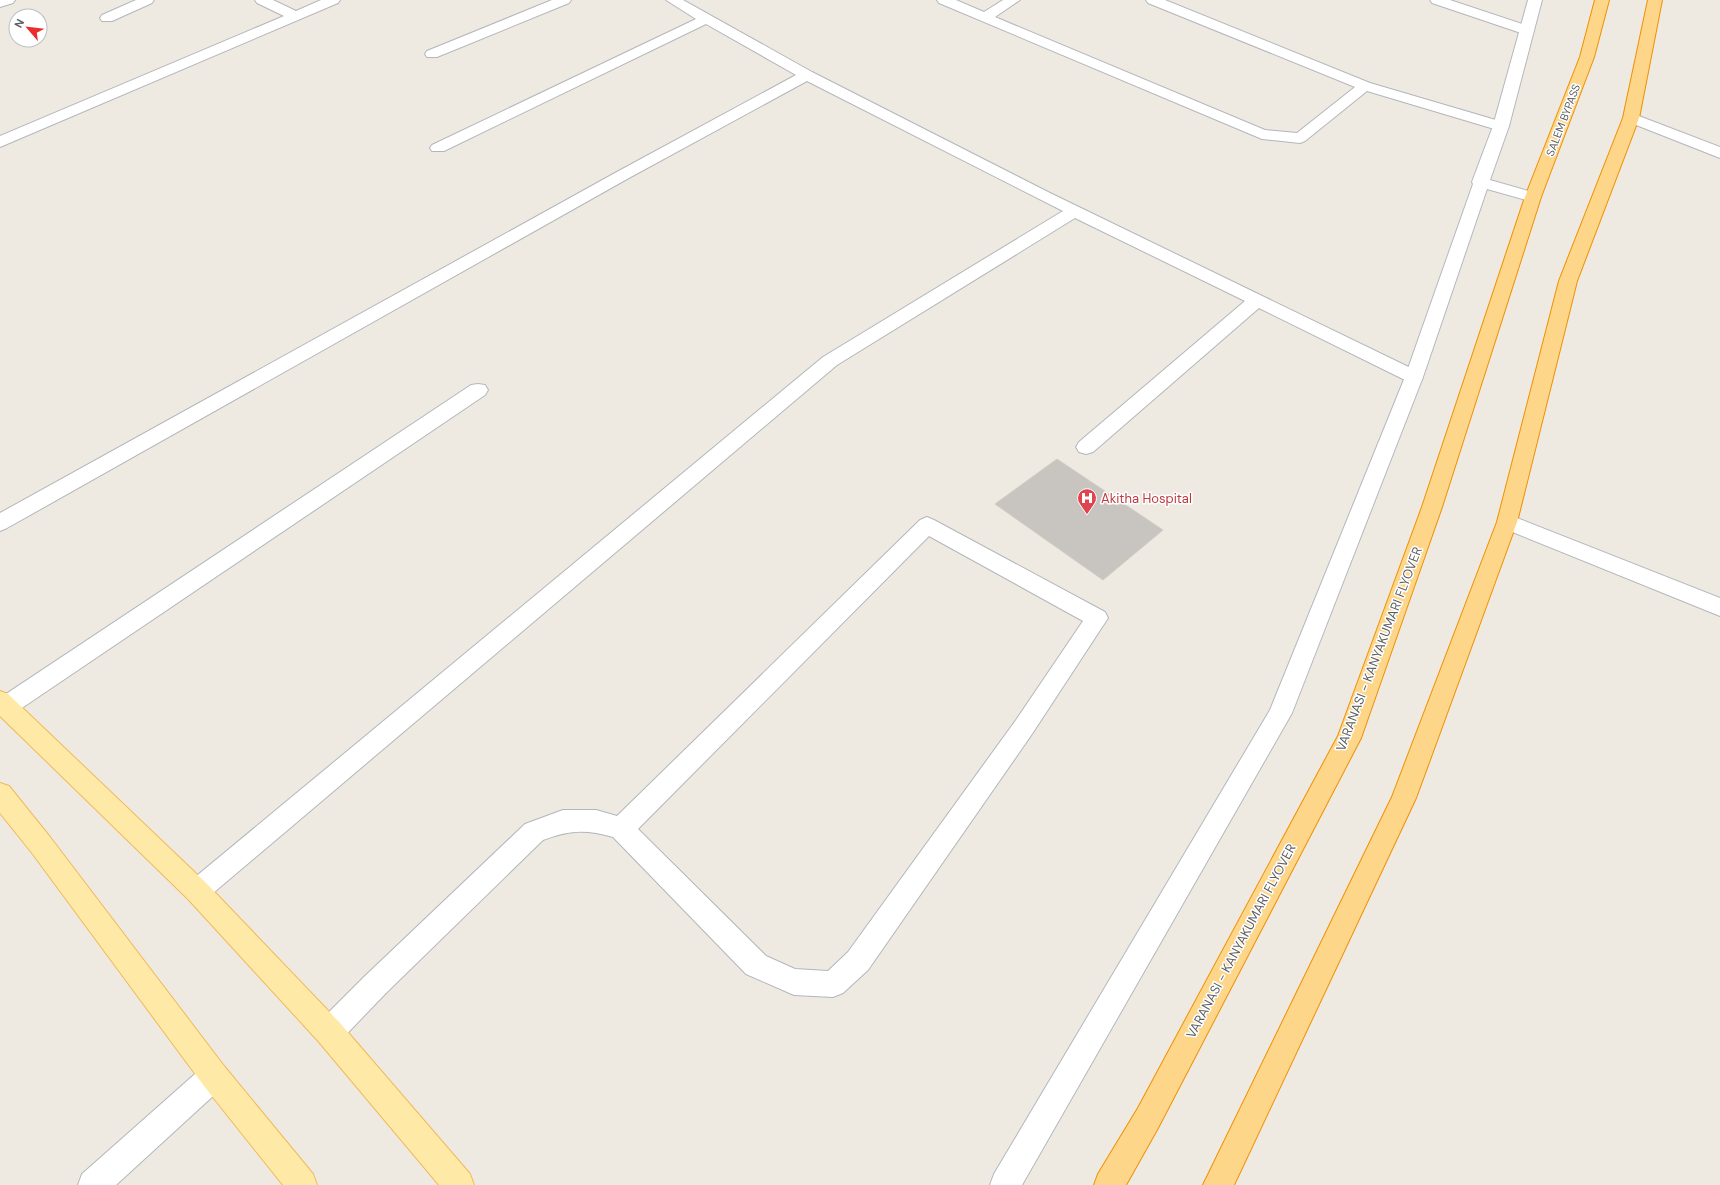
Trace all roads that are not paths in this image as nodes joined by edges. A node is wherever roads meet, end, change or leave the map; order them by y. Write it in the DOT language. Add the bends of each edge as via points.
graph roads {
  1 [pos="8,0"];
  2 [pos="147,0"];
  3 [pos="262,0"];
  4 [pos="333,0"];
  5 [pos="564,0"];
  6 [pos="673,0"];
  7 [pos="944,0"];
  8 [pos="1013,0"];
  9 [pos="1153,0"];
  10 [pos="1437,0"];
  11 [pos="1535,0"];
  12 [pos="1602,0"];
  13 [pos="1654,0"];
  14 [pos="0,3"];
  15 [pos="295,16"];
  16 [pos="985,17"];
  17 [pos="107,18"];
  18 [pos="706,19"];
  19 [pos="1526,30"];
  20 [pos="432,54"];
  21 [pos="807,75"];
  22 [pos="1365,86"];
  23 [pos="1631,118"];
  24 [pos="1501,126"];
  25 [pos="0,142"];
  26 [pos="438,148"];
  27 [pos="1720,153"];
  28 [pos="1480,182"];
  29 [pos="1533,197"];
  30 [pos="1075,211"];
  31 [pos="1520,239"];
  32 [pos="1257,300"];
  33 [pos="1414,376"];
  34 [pos="478,390"];
  35 [pos="1086,447"];
  36 [pos="1507,522"];
  37 [pos="0,523"];
  38 [pos="1720,607"];
  39 [pos="2,704"];
  40 [pos="0,794"];
  41 [pos="621,829"];
  42 [pos="197,891"];
  43 [pos="329,1032"];
  44 [pos="214,1076"];
  45 [pos="93,1185"];
  46 [pos="302,1185"];
  47 [pos="459,1185"];
  48 [pos="1005,1185"];
  49 [pos="1109,1185"];
  50 [pos="1218,1185"];
  1 -- 14 [label="street"];
  2 -- 17 [label="street"];
  3 -- 15 [label="street"];
  4 -- 15 [label="street"];
  5 -- 20 [label="street"];
  6 -- 18 [label="street"];
  7 -- 16 [label="street"];
  8 -- 16 [label="street"];
  9 -- 22 [label="street"];
  10 -- 19 [label="street"];
  11 -- 19 [label="street"];
  12 -- 29 [label="highway, SALEM BYPASS" via="1587,57"];
  13 -- 23 [label="highway"];
  15 -- 25 [label="street"];
  16 -- 22 [label="street" via="1262,134 1300,138"];
  18 -- 21 [label="street"];
  18 -- 26 [label="street"];
  19 -- 24 [label="street"];
  21 -- 30 [label="street"];
  21 -- 37 [label="street"];
  22 -- 24 [label="street"];
  23 -- 27 [label="street"];
  23 -- 36 [label="highway" via="1568,281"];
  24 -- 28 [label="street"];
  28 -- 29 [label="street"];
  28 -- 33 [label="street"];
  29 -- 31 [label="highway, SALEM BYPASS"];
  30 -- 32 [label="street"];
  30 -- 42 [label="street" via="830,362"];
  31 -- 49 [label="highway, VARANASI - KANYAKUMARI FLYOVER" via="1432,507 1349,738 1148,1118"];
  32 -- 33 [label="street"];
  32 -- 35 [label="street"];
  33 -- 48 [label="street" via="1280,713"];
  34 -- 39 [label="street"];
  36 -- 38 [label="street"];
  36 -- 50 [label="highway" via="1404,798"];
  39 -- 42 [label="main road"];
  40 -- 44 [label="main road"];
  41 -- 41 [label="street" via="927,525 1097,618 1024,727 858,961 833,984 794,982 756,965"];
  41 -- 43 [label="street" via="596,821 563,821 534,832"];
  42 -- 43 [label="main road"];
  43 -- 47 [label="main road"];
  44 -- 45 [label="street"];
  44 -- 46 [label="main road"];
}
